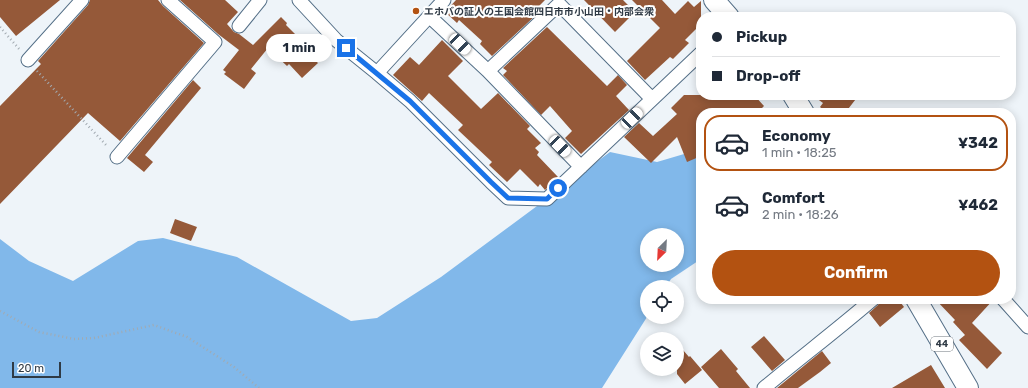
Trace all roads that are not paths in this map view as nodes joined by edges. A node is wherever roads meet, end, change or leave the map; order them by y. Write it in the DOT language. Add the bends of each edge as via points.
graph roads {
  1 [pos="82,0"];
  2 [pos="168,0"];
  3 [pos="260,0"];
  4 [pos="299,0"];
  5 [pos="444,0"];
  6 [pos="429,16"];
  7 [pos="239,26"];
  8 [pos="696,58"];
  9 [pos="28,60"];
  10 [pos="488,72"];
  11 [pos="377,73"];
  12 [pos="652,99"];
  13 [pos="117,157"];
  14 [pos="581,167"];
  15 [pos="867,304"];
  16 [pos="919,304"];
  17 [pos="1008,304"];
  18 [pos="1028,327"];
  19 [pos="764,388"];
  20 [pos="968,388"];
  1 -- 9 [label="street"];
  2 -- 13 [label="street" via="215,42"];
  3 -- 7 [label="street"];
  4 -- 11 [label="street" via="336,40"];
  5 -- 6 [label="street"];
  6 -- 10 [label="street"];
  6 -- 11 [label="street"];
  8 -- 12 [label="street"];
  10 -- 12 [label="street" via="559,4"];
  10 -- 14 [label="street"];
  11 -- 14 [label="street" via="410,101 508,198 547,199"];
  12 -- 14 [label="street"];
  15 -- 19 [label="street"];
  16 -- 20 [label="main road, 44"];
  17 -- 18 [label="street"];
}
